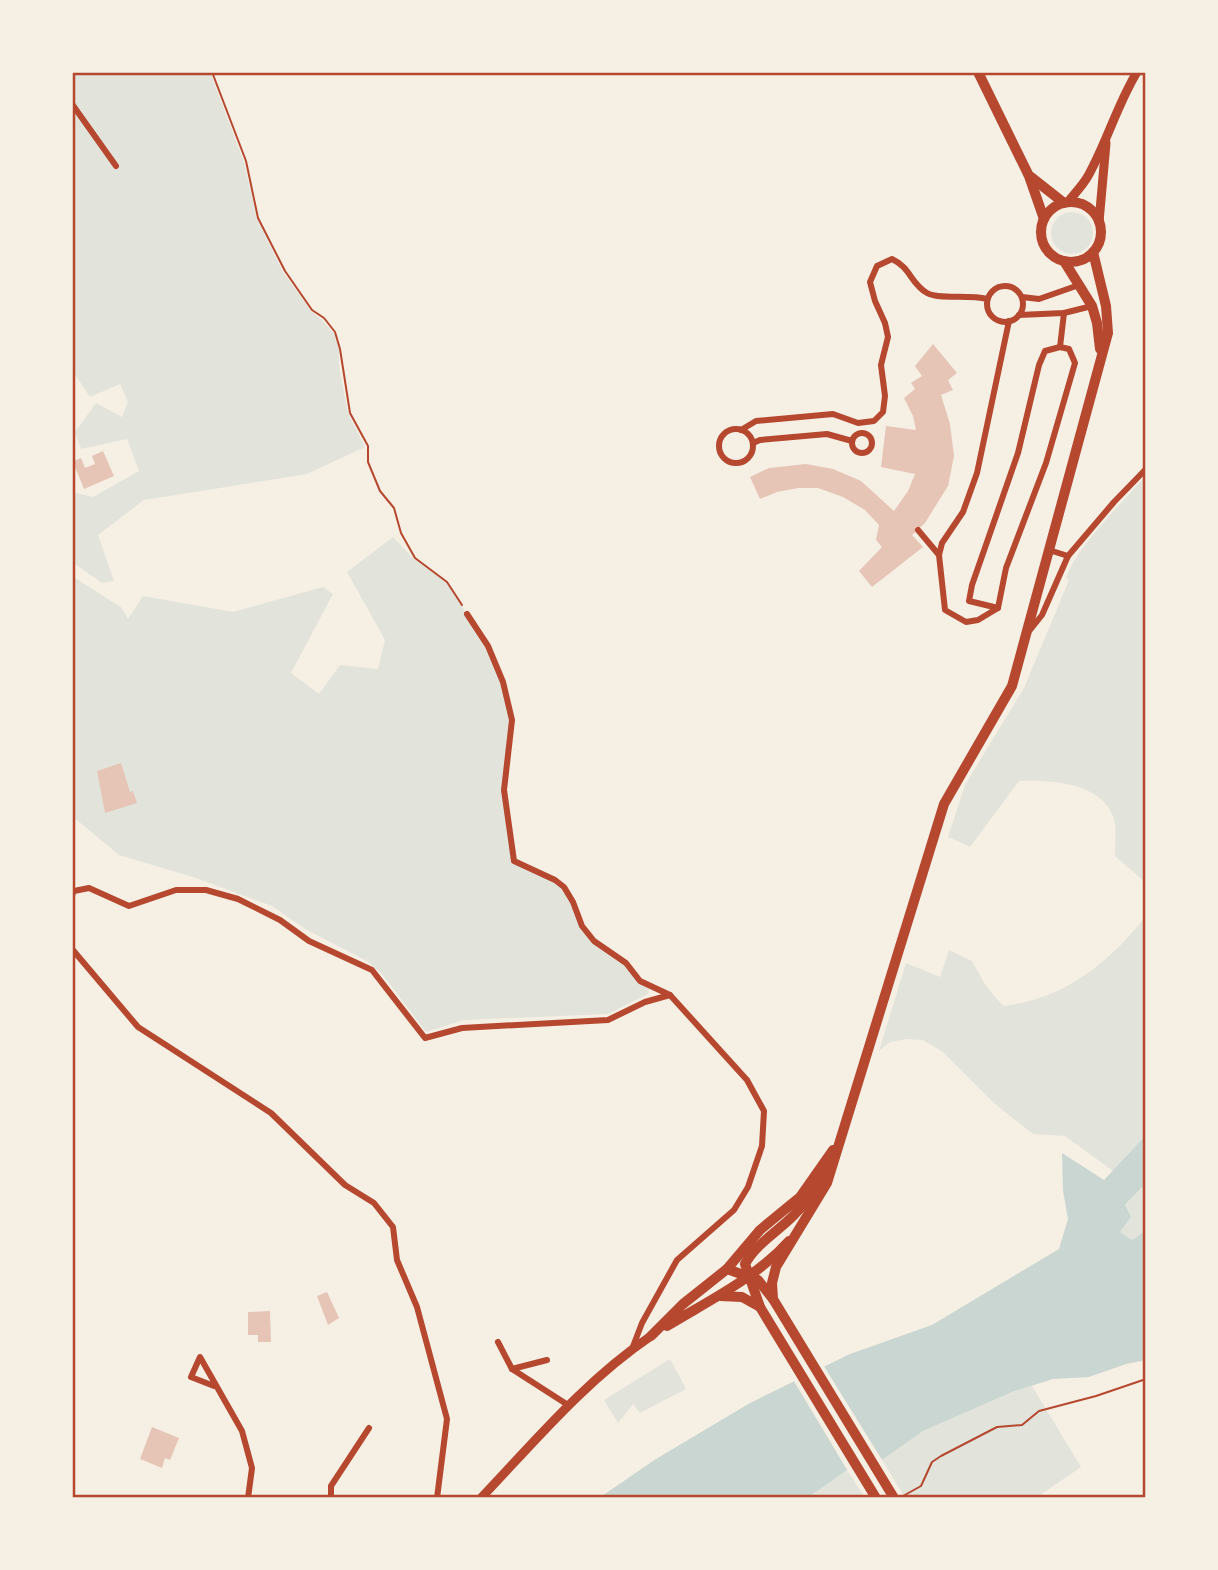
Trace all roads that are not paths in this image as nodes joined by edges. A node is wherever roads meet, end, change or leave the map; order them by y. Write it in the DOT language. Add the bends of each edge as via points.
graph roads {
  1 [pos="978,72"];
  2 [pos="1130,72"];
  3 [pos="1137,72"];
  4 [pos="1123,95"];
  5 [pos="72,104"];
  6 [pos="1107,137"];
  7 [pos="116,166"];
  8 [pos="1029,176"];
  9 [pos="1066,202"];
  10 [pos="1044,219"];
  11 [pos="1099,222"];
  12 [pos="1093,252"];
  13 [pos="1064,261"];
  14 [pos="1079,285"];
  15 [pos="1022,298"];
  16 [pos="987,299"];
  17 [pos="1092,306"];
  18 [pos="1064,313"];
  19 [pos="1019,315"];
  20 [pos="1009,321"];
  21 [pos="1060,346"];
  22 [pos="1101,355"];
  23 [pos="741,430"];
  24 [pos="852,441"];
  25 [pos="753,443"];
  26 [pos="1146,469"];
  27 [pos="919,530"];
  28 [pos="1049,551"];
  29 [pos="939,555"];
  30 [pos="1068,556"];
  31 [pos="998,608"];
  32 [pos="467,614"];
  33 [pos="1028,632"];
  34 [pos="72,895"];
  35 [pos="72,948"];
  36 [pos="670,995"];
  37 [pos="840,1140"];
  38 [pos="801,1228"];
  39 [pos="727,1269"];
  40 [pos="747,1275"];
  41 [pos="716,1297"];
  42 [pos="773,1299"];
  43 [pos="760,1307"];
  44 [pos="651,1336"];
  45 [pos="498,1342"];
  46 [pos="632,1349"];
  47 [pos="547,1360"];
  48 [pos="512,1369"];
  49 [pos="214,1386"];
  50 [pos="568,1405"];
  51 [pos="369,1429"];
  52 [pos="248,1498"];
  53 [pos="331,1498"];
  54 [pos="438,1498"];
  55 [pos="481,1498"];
  56 [pos="876,1498"];
  57 [pos="897,1498"];
  1 -- 8 [label="main road"];
  2 -- 4 [label="main road"];
  3 -- 4 [label="main road"];
  4 -- 6 [label="main road"];
  5 -- 7 [label="street"];
  6 -- 9 [label="main road" via="1087,178"];
  6 -- 11 [label="main road"];
  8 -- 9 [label="main road"];
  8 -- 10 [label="main road"];
  9 -- 10 [label="main road" via="1055,206"];
  9 -- 11 [label="main road" via="1090,209"];
  10 -- 13 [label="main road" via="1044,245"];
  11 -- 12 [label="main road" via="1100,238"];
  12 -- 13 [label="main road" via="1080,260"];
  12 -- 22 [label="main road" via="1106,306 1108,333"];
  13 -- 14 [label="main road"];
  14 -- 15 [label="street" via="1039,299"];
  14 -- 17 [label="main road"];
  15 -- 16 [label="street" via="1015,288 1004,285 993,289"];
  15 -- 19 [label="street"];
  16 -- 20 [label="street" via="992,317"];
  16 -- 23 [label="street" via="928,294 904,265 892,259 877,266 870,282 888,337 881,365 883,412 874,421 858,423 833,414 756,421"];
  17 -- 18 [label="street"];
  17 -- 22 [label="main road"];
  18 -- 19 [label="street"];
  18 -- 21 [label="street"];
  19 -- 20 [label="street"];
  20 -- 29 [label="street" via="977,473"];
  21 -- 31 [label="street" via="1069,349 1075,363 1046,463 1006,568"];
  21 -- 31 [label="street" via="1045,351 1039,365 1018,453 972,585 969,601"];
  22 -- 28 [label="main road"];
  23 -- 25 [label="street"];
  23 -- 25 [label="street" via="726,432 720,440 719,451 725,460 745,461"];
  24 -- 25 [label="street" via="827,434"];
  26 -- 30 [label="street"];
  27 -- 29 [label="street"];
  28 -- 30 [label="street"];
  28 -- 33 [label="main road"];
  29 -- 31 [label="street" via="945,610 966,622"];
  30 -- 33 [label="street" via="1042,615"];
  32 -- 36 [label="street" via="488,646 512,720 504,790 514,861 564,887 594,942 626,963 640,981"];
  33 -- 37 [label="main road" via="1012,686 944,804"];
  34 -- 36 [label="street" via="89,888 129,906 176,890 206,890 238,899 372,971 425,1038 462,1028 608,1020"];
  35 -- 54 [label="street" via="138,1027 271,1112 345,1185 374,1203 393,1227 397,1260 417,1307 447,1419"];
  36 -- 46 [label="street" via="747,1080 764,1111 762,1146 748,1187 734,1210 677,1260"];
  37 -- 38 [label="main road" via="827,1183"];
  37 -- 39 [label="main road" via="800,1197 760,1230"];
  37 -- 40 [label="main road" via="809,1198 751,1253 745,1264"];
  38 -- 40 [label="main road" via="772,1258"];
  38 -- 42 [label="main road" via="773,1275"];
  39 -- 40 [label="main road"];
  39 -- 44 [label="main road"];
  40 -- 41 [label="main road"];
  40 -- 42 [label="main road" via="758,1280"];
  40 -- 43 [label="main road"];
  41 -- 43 [label="main road" via="742,1297"];
  41 -- 44 [label="main road"];
  42 -- 57 [label="main road"];
  43 -- 56 [label="main road"];
  44 -- 46 [label="main road"];
  45 -- 48 [label="street"];
  46 -- 50 [label="main road"];
  47 -- 48 [label="street"];
  48 -- 50 [label="street"];
  49 -- 49 [label="street" via="209,1376 200,1357 191,1377"];
  49 -- 52 [label="street" via="242,1431 252,1468"];
  50 -- 55 [label="main road"];
  51 -- 53 [label="street" via="331,1486"];
}
